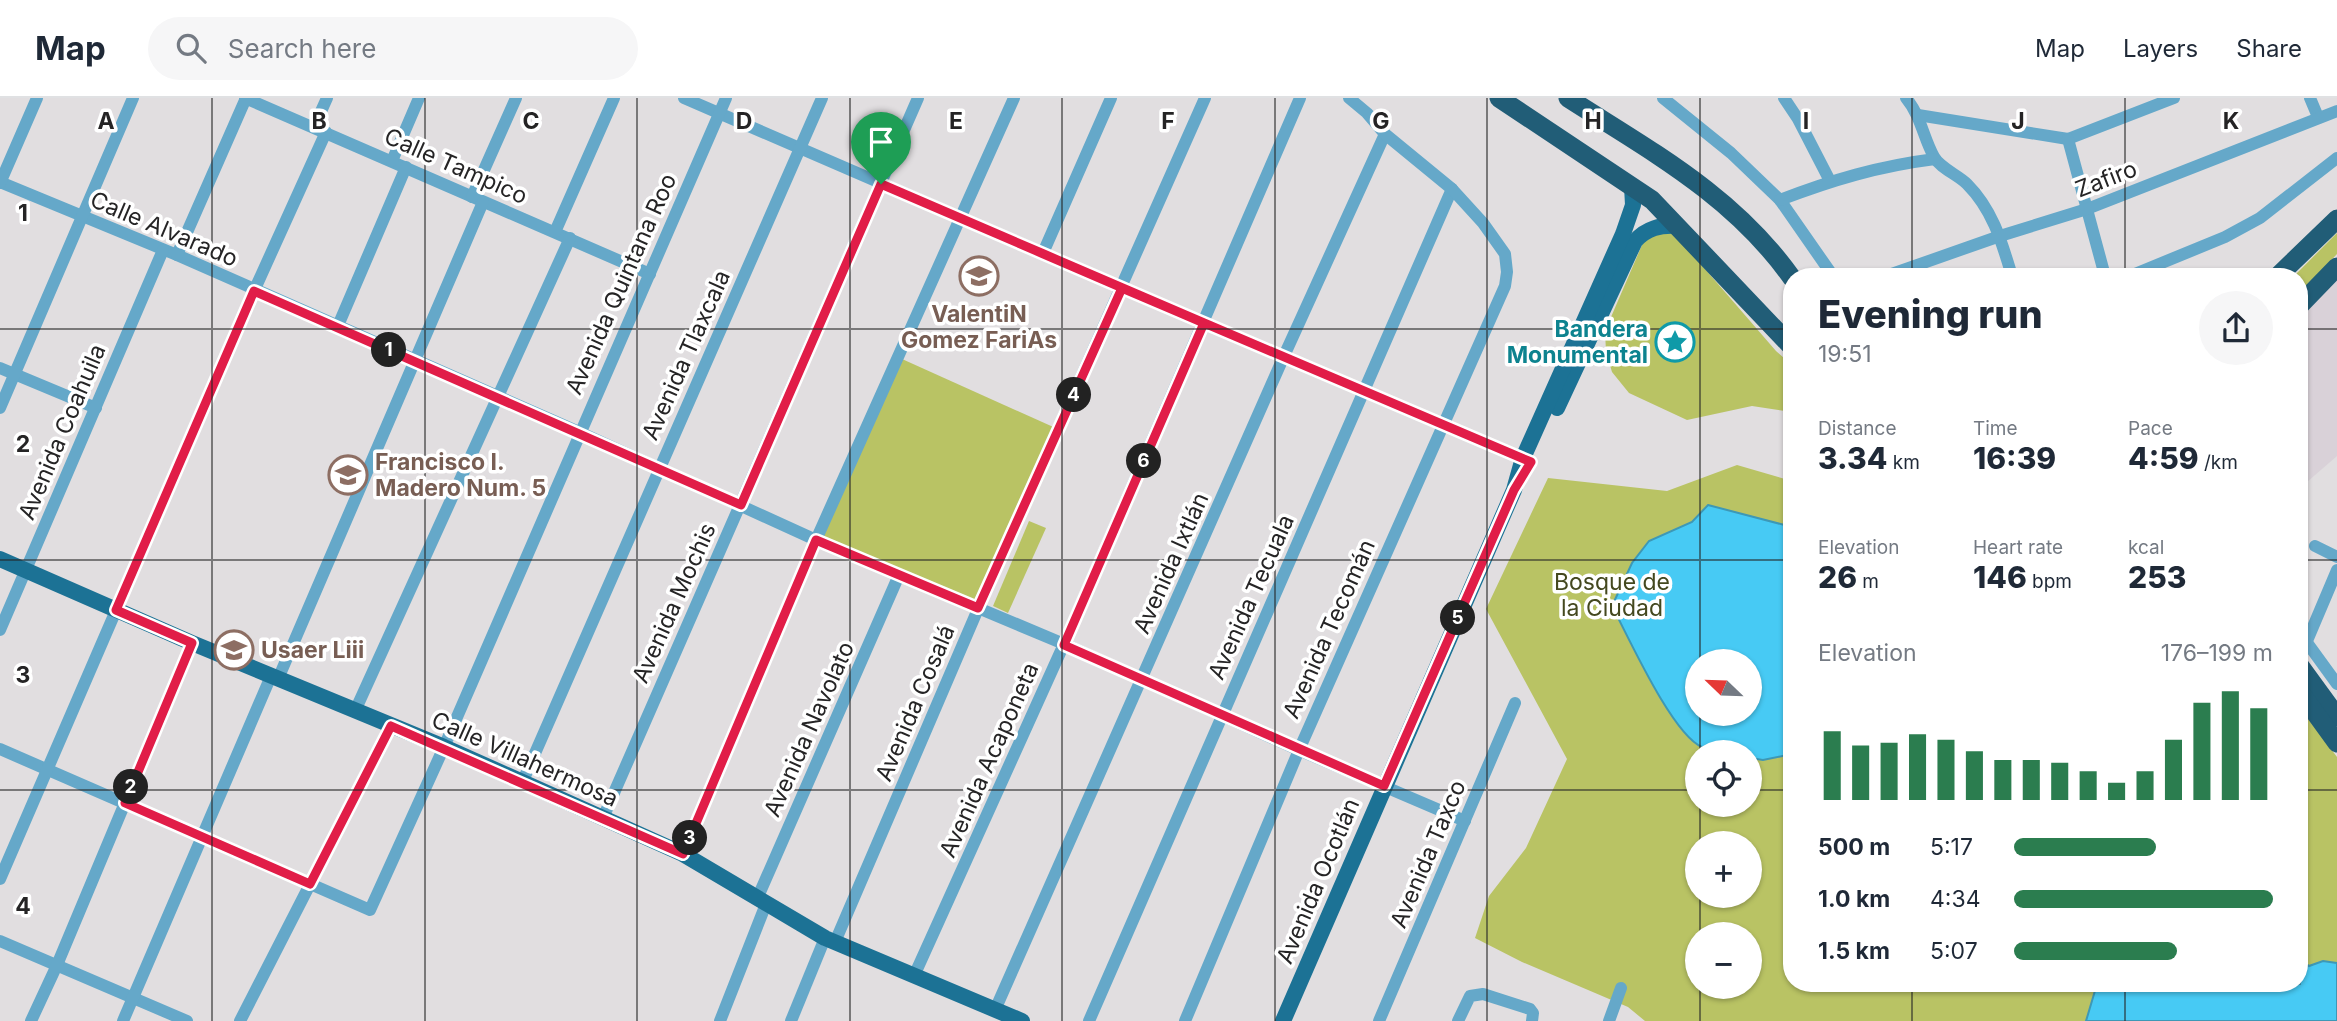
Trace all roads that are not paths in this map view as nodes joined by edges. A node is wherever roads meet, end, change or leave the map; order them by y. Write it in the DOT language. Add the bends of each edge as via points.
graph roads {
  1 [pos="37,98"];
  2 [pos="133,98"];
  3 [pos="246,98"];
  4 [pos="327,98"];
  5 [pos="419,98"];
  6 [pos="516,98"];
  7 [pos="614,98"];
  8 [pos="684,98"];
  9 [pos="726,98"];
  10 [pos="822,98"];
  11 [pos="918,98"];
  12 [pos="1014,98"];
  13 [pos="1111,98"];
  14 [pos="1205,98"];
  15 [pos="1300,98"];
  16 [pos="1349,98"];
  17 [pos="1568,98"];
  18 [pos="1663,98"];
  19 [pos="1784,98"];
  20 [pos="1906,98"];
  21 [pos="2174,98"];
  22 [pos="2310,98"];
  23 [pos="1502,99"];
  24 [pos="1524,105"];
  25 [pos="2337,111"];
  26 [pos="719,113"];
  27 [pos="1918,115"];
  28 [pos="2318,117"];
  29 [pos="320,130"];
  30 [pos="1385,134"];
  31 [pos="2068,139"];
  32 [pos="800,148"];
  33 [pos="2337,158"];
  34 [pos="1935,159"];
  35 [pos="392,161"];
  36 [pos="406,167"];
  37 [pos="1830,181"];
  38 [pos="0,182"];
  39 [pos="881,184"];
  40 [pos="1632,186"];
  41 [pos="1452,189"];
  42 [pos="478,199"];
  43 [pos="1780,200"];
  44 [pos="2087,209"];
  45 [pos="82,216"];
  46 [pos="962,218"];
  47 [pos="2337,219"];
  48 [pos="1678,226"];
  49 [pos="555,232"];
  50 [pos="2000,236"];
  51 [pos="570,239"];
  52 [pos="163,250"];
  53 [pos="1043,253"];
  54 [pos="177,255"];
  55 [pos="2337,267"];
  56 [pos="1784,268"];
  57 [pos="1827,268"];
  58 [pos="1909,268"];
  59 [pos="2010,268"];
  60 [pos="2103,268"];
  61 [pos="2149,268"];
  62 [pos="2286,268"];
  63 [pos="650,274"];
  64 [pos="1122,288"];
  65 [pos="254,291"];
  66 [pos="2308,297"];
  67 [pos="1204,323"];
  68 [pos="337,328"];
  69 [pos="1783,337"];
  70 [pos="1284,356"];
  71 [pos="416,362"];
  72 [pos="0,368"];
  73 [pos="15,374"];
  74 [pos="1364,391"];
  75 [pos="498,399"];
  76 [pos="0,408"];
  77 [pos="96,408"];
  78 [pos="1442,426"];
  79 [pos="579,432"];
  80 [pos="1527,460"];
  81 [pos="659,468"];
  82 [pos="741,505"];
  83 [pos="816,540"];
  84 [pos="2315,545"];
  85 [pos="2337,557"];
  86 [pos="0,559"];
  87 [pos="26,570"];
  88 [pos="2337,570"];
  89 [pos="899,575"];
  90 [pos="978,608"];
  91 [pos="116,610"];
  92 [pos="2308,627"];
  93 [pos="0,630"];
  94 [pos="192,643"];
  95 [pos="2308,644"];
  96 [pos="1064,645"];
  97 [pos="274,677"];
  98 [pos="2308,677"];
  99 [pos="1142,680"];
  100 [pos="2337,684"];
  101 [pos="1515,703"];
  102 [pos="2308,703"];
  103 [pos="355,711"];
  104 [pos="1223,715"];
  105 [pos="2337,717"];
  106 [pos="391,726"];
  107 [pos="2337,743"];
  108 [pos="444,747"];
  109 [pos="0,749"];
  110 [pos="1299,750"];
  111 [pos="48,769"];
  112 [pos="522,783"];
  113 [pos="1384,786"];
  114 [pos="125,803"];
  115 [pos="603,818"];
  116 [pos="1465,821"];
  117 [pos="203,836"];
  118 [pos="683,854"];
  119 [pos="0,879"];
  120 [pos="310,884"];
  121 [pos="761,902"];
  122 [pos="830,940"];
  123 [pos="0,941"];
  124 [pos="57,965"];
  125 [pos="915,976"];
  126 [pos="1621,988"];
  127 [pos="133,997"];
  128 [pos="995,1010"];
  129 [pos="32,1021"];
  130 [pos="123,1021"];
  131 [pos="187,1021"];
  132 [pos="240,1021"];
  133 [pos="720,1021"];
  134 [pos="792,1021"];
  135 [pos="1022,1021"];
  136 [pos="1089,1021"];
  137 [pos="1185,1021"];
  138 [pos="1283,1021"];
  139 [pos="1379,1021"];
  140 [pos="1458,1021"];
  141 [pos="1532,1021"];
  142 [pos="1609,1021"];
  1 -- 38 [label="street"];
  2 -- 45 [label="street"];
  3 -- 29 [label="street, Calle Tampico"];
  3 -- 54 [label="street"];
  4 -- 29 [label="street"];
  5 -- 35 [label="street"];
  6 -- 42 [label="street"];
  7 -- 49 [label="street"];
  8 -- 26 [label="street"];
  9 -- 26 [label="street, Avenida Quintana Roo"];
  10 -- 32 [label="street, Avenida Tlaxcala"];
  11 -- 39 [label="street, Avenida Mochis"];
  12 -- 46 [label="street"];
  13 -- 53 [label="street"];
  14 -- 64 [label="street, Avenida Cosalá"];
  15 -- 67 [label="street, Avenida Acaponeta"];
  16 -- 30 [label="street, Avenida Tecomán"];
  17 -- 56 [label="highway" via="1725,203"];
  18 -- 43 [label="street"];
  19 -- 37 [label="street"];
  20 -- 27 [label="street"];
  21 -- 31 [label="street"];
  22 -- 28 [label="street"];
  23 -- 24 [label="highway"];
  24 -- 40 [label="highway"];
  25 -- 28 [label="street, Zafiro"];
  26 -- 32 [label="street"];
  26 -- 63 [label="street, Avenida Quintana Roo"];
  27 -- 31 [label="street"];
  27 -- 34 [label="street"];
  28 -- 44 [label="street, Zafiro"];
  29 -- 35 [label="street, Calle Tampico"];
  29 -- 65 [label="street"];
  30 -- 41 [label="street, Avenida Tecomán"];
  30 -- 70 [label="street, Avenida Ixtlán"];
  31 -- 44 [label="street"];
  32 -- 39 [label="street"];
  32 -- 81 [label="street, Avenida Tlaxcala"];
  33 -- 61 [label="street" via="2260,218"];
  34 -- 37 [label="street" via="1889,165"];
  34 -- 50 [label="street" via="1980,198"];
  35 -- 36 [label="street, Calle Tampico"];
  36 -- 42 [label="street, Calle Tampico"];
  36 -- 68 [label="street"];
  37 -- 43 [label="street"];
  38 -- 45 [label="street, Calle Alvarado"];
  39 -- 46 [label="street"];
  39 -- 82 [label="street, Avenida Mochis"];
  40 -- 48 [label="highway"];
  40 -- 80 [label="main road, Avenida Ocotlán" via="1633,205 1623,234"];
  41 -- 74 [label="street, Avenida Tecuala"];
  41 -- 78 [label="street, Avenida Tecomán" via="1505,254 1507,272 1502,296"];
  42 -- 49 [label="street, Calle Tampico"];
  42 -- 71 [label="street"];
  43 -- 57 [label="street"];
  44 -- 50 [label="street, Zafiro"];
  44 -- 60 [label="street"];
  45 -- 52 [label="street, Calle Alvarado"];
  45 -- 73 [label="street"];
  46 -- 53 [label="street"];
  46 -- 83 [label="street"];
  47 -- 62 [label="highway"];
  48 -- 69 [label="highway"];
  48 -- 80 [label="main road, Avenida Ocotlán" via="1650,229 1634,241"];
  49 -- 51 [label="street, Calle Tampico"];
  50 -- 58 [label="street, Zafiro"];
  50 -- 59 [label="street"];
  51 -- 63 [label="street, Calle Tampico"];
  51 -- 75 [label="street"];
  52 -- 54 [label="street, Calle Alvarado"];
  52 -- 77 [label="street, Avenida Coahuila"];
  53 -- 64 [label="street"];
  54 -- 65 [label="street, Calle Alvarado"];
  55 -- 66 [label="highway"];
  63 -- 79 [label="street, Avenida Quintana Roo"];
  64 -- 67 [label="street"];
  64 -- 90 [label="street, Avenida Cosalá"];
  65 -- 68 [label="street, Calle Alvarado"];
  65 -- 91 [label="street"];
  67 -- 70 [label="street"];
  67 -- 96 [label="street, Avenida Acaponeta"];
  68 -- 71 [label="street, Calle Alvarado"];
  70 -- 74 [label="street"];
  70 -- 99 [label="street, Avenida Ixtlán"];
  71 -- 75 [label="street, Calle Alvarado"];
  71 -- 97 [label="street"];
  72 -- 73 [label="street"];
  73 -- 76 [label="street"];
  73 -- 77 [label="street"];
  74 -- 78 [label="street"];
  74 -- 104 [label="street, Avenida Tecuala"];
  75 -- 79 [label="street, Calle Alvarado"];
  75 -- 103 [label="street"];
  77 -- 87 [label="street, Avenida Coahuila"];
  78 -- 80 [label="street"];
  78 -- 110 [label="street, Avenida Tecomán"];
  79 -- 81 [label="street, Calle Alvarado"];
  79 -- 108 [label="street, Avenida Quintana Roo"];
  80 -- 113 [label="main road, Avenida Ocotlán"];
  81 -- 82 [label="street, Calle Alvarado"];
  81 -- 112 [label="street, Avenida Tlaxcala"];
  82 -- 83 [label="street, Calle Alvarado"];
  82 -- 115 [label="street, Avenida Mochis"];
  83 -- 89 [label="street, Calle Alvarado"];
  83 -- 118 [label="street"];
  84 -- 85 [label="street"];
  86 -- 87 [label="main road, Calle Villahermosa"];
  87 -- 91 [label="main road, Calle Villahermosa"];
  87 -- 93 [label="street, Avenida Coahuila"];
  88 -- 92 [label="street"];
  89 -- 90 [label="street, Calle Alvarado"];
  89 -- 121 [label="street, Avenida Navolato"];
  90 -- 96 [label="street, Calle Alvarado"];
  90 -- 122 [label="street, Avenida Cosalá"];
  91 -- 94 [label="main road, Calle Villahermosa"];
  91 -- 111 [label="street"];
  94 -- 97 [label="main road, Calle Villahermosa"];
  94 -- 114 [label="street"];
  95 -- 100 [label="street"];
  96 -- 99 [label="street, Calle Alvarado"];
  96 -- 125 [label="street, Avenida Acaponeta"];
  97 -- 103 [label="main road, Calle Villahermosa"];
  97 -- 117 [label="street"];
  98 -- 105 [label="highway"];
  99 -- 104 [label="street, Calle Alvarado"];
  99 -- 128 [label="street, Avenida Ixtlán"];
  101 -- 116 [label="street, Avenida Taxco"];
  102 -- 107 [label="highway"];
  103 -- 106 [label="main road, Calle Villahermosa"];
  104 -- 110 [label="street, Calle Alvarado"];
  104 -- 136 [label="street, Avenida Tecuala"];
  106 -- 108 [label="main road, Calle Villahermosa"];
  106 -- 120 [label="street"];
  108 -- 112 [label="main road, Calle Villahermosa"];
  108 -- 120 [label="street, Avenida Quintana Roo" via="370,910"];
  109 -- 111 [label="street"];
  110 -- 113 [label="street, Calle Alvarado"];
  110 -- 137 [label="street, Avenida Tecomán"];
  111 -- 114 [label="street"];
  111 -- 119 [label="street"];
  112 -- 115 [label="main road, Calle Villahermosa"];
  113 -- 116 [label="street, Calle Alvarado"];
  113 -- 138 [label="main road, Avenida Ocotlán"];
  114 -- 117 [label="street"];
  114 -- 124 [label="street"];
  115 -- 118 [label="main road, Calle Villahermosa"];
  116 -- 139 [label="street, Avenida Taxco"];
  117 -- 120 [label="street"];
  117 -- 127 [label="street"];
  118 -- 121 [label="main road, Calle Villahermosa"];
  120 -- 132 [label="street"];
  121 -- 122 [label="main road, Calle Villahermosa"];
  121 -- 133 [label="street, Avenida Navolato"];
  122 -- 125 [label="main road, Calle Villahermosa"];
  122 -- 134 [label="street, Avenida Cosalá"];
  123 -- 124 [label="street"];
  124 -- 127 [label="street"];
  124 -- 129 [label="street"];
  125 -- 128 [label="main road, Calle Villahermosa"];
  126 -- 142 [label="street"];
  127 -- 130 [label="street"];
  127 -- 131 [label="street"];
  128 -- 135 [label="main road, Calle Villahermosa"];
  140 -- 141 [label="street" via="1470,996 1483,994 1530,1009"];
}
